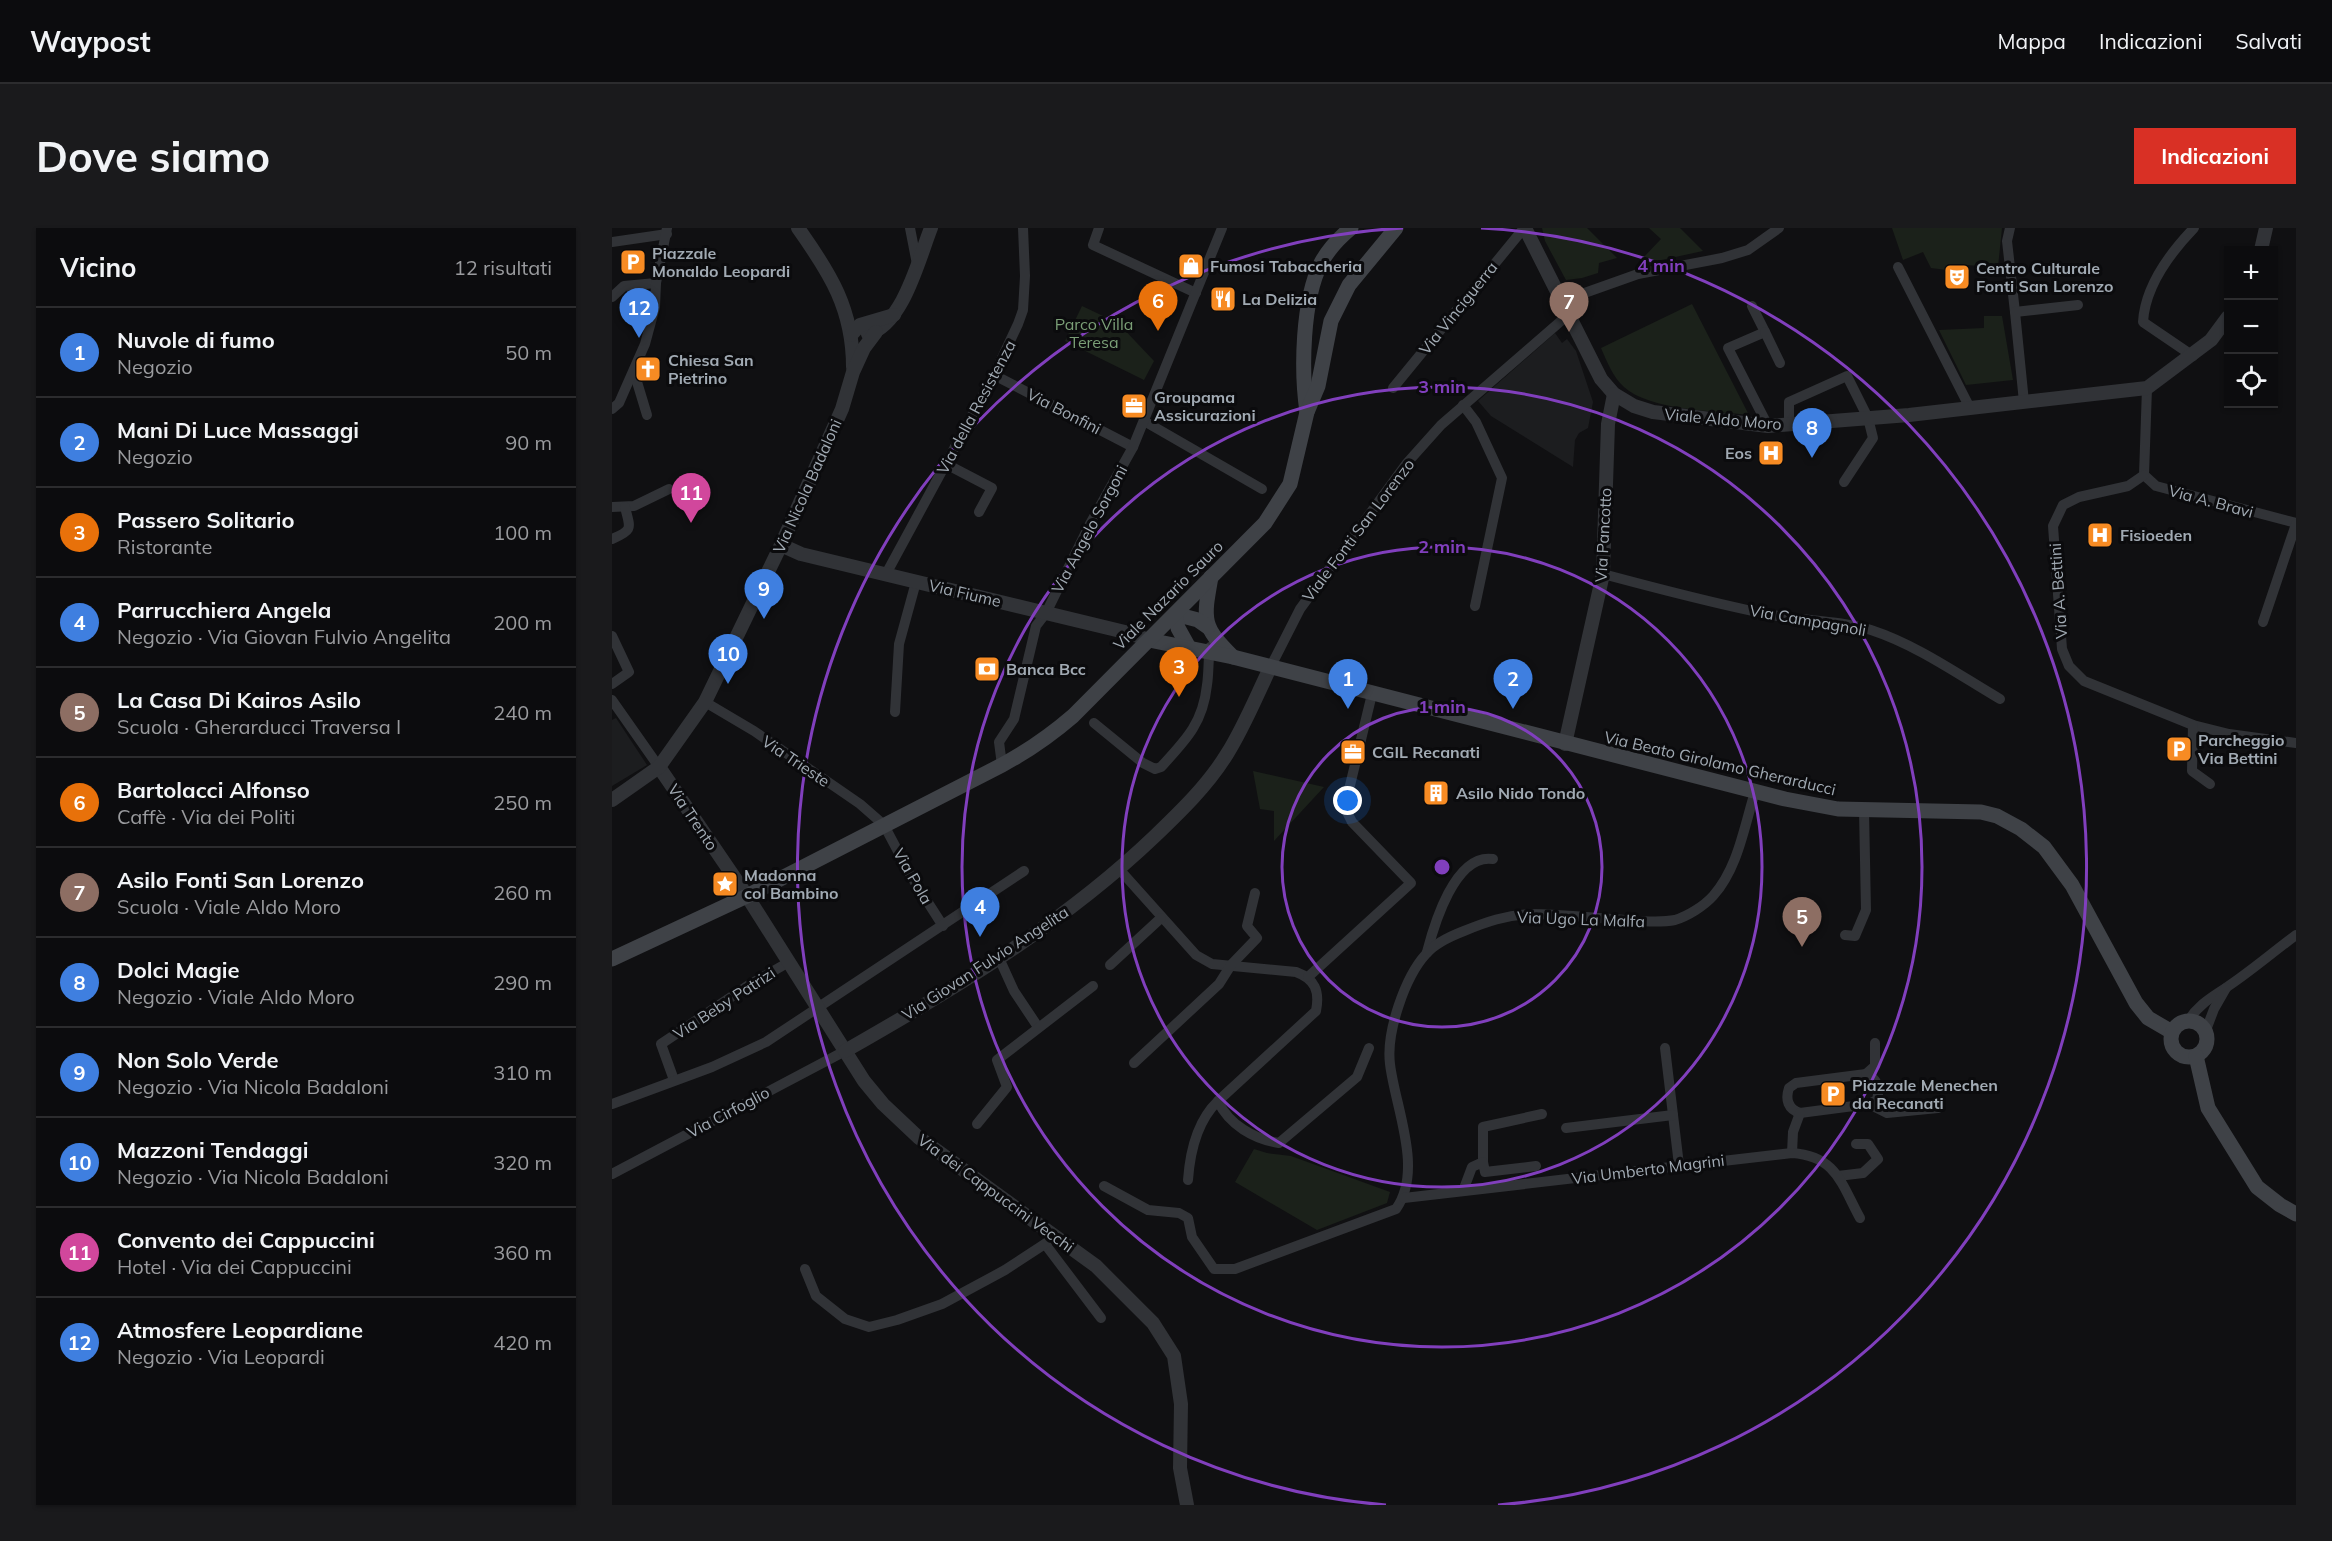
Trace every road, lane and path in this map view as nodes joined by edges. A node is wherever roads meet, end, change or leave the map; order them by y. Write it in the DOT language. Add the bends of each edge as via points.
graph roads {
  1 [pos="798,228"];
  2 [pos="931,228"];
  3 [pos="1023,228"];
  4 [pos="1099,228"];
  5 [pos="1222,228"];
  6 [pos="1351,228"];
  7 [pos="1395,228"];
  8 [pos="1525,228"];
  9 [pos="1779,228"];
  10 [pos="2010,228"];
  11 [pos="2194,228"];
  12 [pos="2266,228"];
  13 [pos="667,231"];
  14 [pos="911,232"];
  15 [pos="612,242"];
  16 [pos="925,243"];
  17 [pos="2262,246"];
  18 [pos="916,264"];
  19 [pos="1898,267"];
  20 [pos="656,283"];
  21 [pos="1196,293"];
  22 [pos="612,297"];
  23 [pos="1562,301"];
  24 [pos="2078,305"];
  25 [pos="1752,306"];
  26 [pos="2015,312"];
  27 [pos="1569,314"];
  28 [pos="894,315"];
  29 [pos="2224,323"];
  30 [pos="876,332"];
  31 [pos="1765,332"];
  32 [pos="851,335"];
  33 [pos="2193,356"];
  34 [pos="1780,363"];
  35 [pos="634,372"];
  36 [pos="853,372"];
  37 [pos="994,375"];
  38 [pos="1393,388"];
  39 [pos="2147,388"];
  40 [pos="1614,394"];
  41 [pos="2024,402"];
  42 [pos="1463,405"];
  43 [pos="1970,408"];
  44 [pos="612,409"];
  45 [pos="1307,412"];
  46 [pos="647,415"];
  47 [pos="1868,418"];
  48 [pos="1144,421"];
  49 [pos="1789,425"];
  50 [pos="1768,426"];
  51 [pos="1133,447"];
  52 [pos="946,464"];
  53 [pos="2144,475"];
  54 [pos="1844,482"];
  55 [pos="669,489"];
  56 [pos="1262,489"];
  57 [pos="612,507"];
  58 [pos="625,507"];
  59 [pos="979,512"];
  60 [pos="2296,524"];
  61 [pos="612,539"];
  62 [pos="781,545"];
  63 [pos="886,574"];
  64 [pos="1603,574"];
  65 [pos="1211,577"];
  66 [pos="916,582"];
  67 [pos="1475,606"];
  68 [pos="1046,613"];
  69 [pos="1175,614"];
  70 [pos="2263,622"];
  71 [pos="1210,632"];
  72 [pos="612,636"];
  73 [pos="1149,640"];
  74 [pos="1188,646"];
  75 [pos="1210,651"];
  76 [pos="1233,657"];
  77 [pos="1270,668"];
  78 [pos="612,684"];
  79 [pos="1372,694"];
  80 [pos="2000,699"];
  81 [pos="612,701"];
  82 [pos="705,702"];
  83 [pos="895,712"];
  84 [pos="1094,723"];
  85 [pos="2193,725"];
  86 [pos="2296,743"];
  87 [pos="1565,744"];
  88 [pos="1002,765"];
  89 [pos="659,767"];
  90 [pos="2210,784"];
  91 [pos="1755,792"];
  92 [pos="612,800"];
  93 [pos="1863,810"];
  94 [pos="884,825"];
  95 [pos="1493,859"];
  96 [pos="1119,869"];
  97 [pos="1024,871"];
  98 [pos="1255,893"];
  99 [pos="747,896"];
  100 [pos="1161,918"];
  101 [pos="943,926"];
  102 [pos="1845,935"];
  103 [pos="2296,935"];
  104 [pos="1427,952"];
  105 [pos="999,958"];
  106 [pos="612,959"];
  107 [pos="789,962"];
  108 [pos="1110,964"];
  109 [pos="1231,965"];
  110 [pos="1308,977"];
  111 [pos="1093,986"];
  112 [pos="2226,988"];
  113 [pos="818,1006"];
  114 [pos="2188,1021"];
  115 [pos="1038,1028"];
  116 [pos="2206,1030"];
  117 [pos="2172,1032"];
  118 [pos="1875,1043"];
  119 [pos="1370,1048"];
  120 [pos="1665,1048"];
  121 [pos="845,1051"];
  122 [pos="2196,1056"];
  123 [pos="1134,1063"];
  124 [pos="1866,1074"];
  125 [pos="674,1080"];
  126 [pos="1218,1101"];
  127 [pos="612,1104"];
  128 [pos="1869,1104"];
  129 [pos="1938,1108"];
  130 [pos="1800,1113"];
  131 [pos="1542,1114"];
  132 [pos="1673,1115"];
  133 [pos="977,1124"];
  134 [pos="1566,1128"];
  135 [pos="1856,1144"];
  136 [pos="1792,1152"];
  137 [pos="1483,1162"];
  138 [pos="1679,1165"];
  139 [pos="1536,1166"];
  140 [pos="612,1174"];
  141 [pos="1838,1176"];
  142 [pos="1188,1180"];
  143 [pos="1104,1186"];
  144 [pos="1463,1191"];
  145 [pos="1404,1198"];
  146 [pos="2296,1214"];
  147 [pos="1860,1218"];
  148 [pos="1051,1240"];
  149 [pos="805,1269"];
  150 [pos="1101,1318"];
  151 [pos="1187,1505"];
  1 -- 32 [label="street, Via Nicola Badaloni" via="831,277"];
  2 -- 16 [label="street"];
  3 -- 37 [label="street, Via della Resistenza" via="1023,310"];
  4 -- 21 [label="street" via="1093,245"];
  5 -- 21 [label="street, Via Angelo Sorgoni"];
  6 -- 45 [label="main road, Viale Nazario Sauro" via="1334,243 1321,264 1310,297 1303,387"];
  7 -- 45 [label="main road, Viale Nazario Sauro" via="1348,285 1331,321 1318,386"];
  8 -- 23 [label="street, Viale Aldo Moro"];
  8 -- 38 [label="street, Via Vinciguerra"];
  9 -- 23 [label="street" via="1748,250 1638,274"];
  10 -- 26 [label="street" via="2007,241"];
  11 -- 33 [label="street" via="2160,273 2144,305 2143,322"];
  12 -- 17 [label="street"];
  13 -- 15 [label="street"];
  13 -- 20 [label="street"];
  14 -- 16 [label="street" via="917,241"];
  14 -- 18 [label="street"];
  16 -- 18 [label="street"];
  18 -- 28 [label="street"];
  19 -- 43 [label="street"];
  20 -- 22 [label="street" via="624,286"];
  20 -- 35 [label="street" via="655,307"];
  21 -- 48 [label="street, Via Angelo Sorgoni"];
  23 -- 27 [label="street, Viale Aldo Moro"];
  24 -- 26 [label="street"];
  25 -- 31 [label="street"];
  26 -- 41 [label="street"];
  27 -- 40 [label="street, Viale Aldo Moro" via="1601,379"];
  27 -- 42 [label="street, Viale Fonti San Lorenzo"];
  28 -- 30 [label="street, Via Nicola Badaloni"];
  28 -- 32 [label="street" via="860,325"];
  29 -- 33 [label="street, Viale Aldo Moro"];
  30 -- 32 [label="street"];
  30 -- 36 [label="street, Via Nicola Badaloni"];
  31 -- 34 [label="street"];
  31 -- 50 [label="street" via="1728,348"];
  32 -- 36 [label="street, Via Nicola Badaloni"];
  33 -- 39 [label="street, Viale Aldo Moro"];
  35 -- 44 [label="street"];
  35 -- 46 [label="street"];
  36 -- 62 [label="street, Via Nicola Badaloni" via="842,409"];
  37 -- 51 [label="street, Via Bonfini"];
  37 -- 52 [label="street, Via della Resistenza"];
  39 -- 41 [label="street, Viale Aldo Moro"];
  39 -- 53 [label="street"];
  40 -- 50 [label="street, Viale Aldo Moro" via="1653,412"];
  40 -- 64 [label="street, Via Pancotto" via="1608,424"];
  41 -- 43 [label="street, Viale Aldo Moro"];
  42 -- 67 [label="street" via="1476,422 1502,478"];
  42 -- 77 [label="street, Viale Fonti San Lorenzo" via="1407,463 1332,562 1300,609"];
  43 -- 47 [label="street, Viale Aldo Moro"];
  45 -- 65 [label="main road, Viale Nazario Sauro" via="1290,484 1265,523"];
  47 -- 49 [label="street, Viale Aldo Moro"];
  47 -- 49 [label="street" via="1847,376 1789,402"];
  47 -- 54 [label="street" via="1873,438"];
  48 -- 51 [label="street, Via Angelo Sorgoni"];
  48 -- 56 [label="street"];
  49 -- 50 [label="street, Viale Aldo Moro"];
  51 -- 68 [label="street, Via Angelo Sorgoni"];
  52 -- 59 [label="street" via="992,488"];
  52 -- 63 [label="street, Via della Resistenza"];
  53 -- 60 [label="street, Via A. Bravi" via="2165,489"];
  53 -- 85 [label="street, Via A. Bettini" via="2128,486 2079,497 2063,505 2053,526 2062,649 2069,666 2084,681"];
  55 -- 58 [label="street"];
  57 -- 58 [label="street"];
  58 -- 61 [label="street" via="629,529"];
  60 -- 70 [label="street"];
  62 -- 63 [label="street, Via Fiume" via="801,554"];
  62 -- 82 [label="street, Via Nicola Badaloni"];
  63 -- 66 [label="street, Via Fiume"];
  64 -- 80 [label="street, Via Campagnoli" via="1726,606 1871,630 1899,641"];
  64 -- 87 [label="street, Via Pancotto"];
  65 -- 69 [label="main road, Viale Nazario Sauro"];
  65 -- 71 [label="main road" via="1206,612"];
  66 -- 68 [label="street, Via Fiume"];
  66 -- 83 [label="street" via="899,644"];
  68 -- 73 [label="street, Via Fiume"];
  68 -- 88 [label="street" via="1036,626 1014,719 999,742"];
  69 -- 71 [label="main road" via="1198,620"];
  69 -- 73 [label="main road, Viale Nazario Sauro"];
  69 -- 74 [label="main road"];
  71 -- 75 [label="street"];
  71 -- 76 [label="main road"];
  72 -- 78 [label="street" via="629,672"];
  73 -- 74 [label="main road, Via Beato Girolamo Gherarducci"];
  73 -- 88 [label="main road, Viale Nazario Sauro" via="1054,733"];
  74 -- 75 [label="main road, Via Beato Girolamo Gherarducci"];
  75 -- 76 [label="main road, Via Beato Girolamo Gherarducci"];
  75 -- 84 [label="street" via="1200,719 1161,766 1155,769 1143,763"];
  76 -- 77 [label="main road, Via Beato Girolamo Gherarducci"];
  77 -- 79 [label="main road, Via Beato Girolamo Gherarducci"];
  77 -- 96 [label="street, Via Giovan Fulvio Angelita" via="1227,754 1190,802"];
  79 -- 87 [label="main road, Via Beato Girolamo Gherarducci"];
  79 -- 110 [label="street" via="1346,802 1347,812 1411,883"];
  81 -- 89 [label="street"];
  82 -- 89 [label="street, Via Nicola Badaloni"];
  82 -- 94 [label="street, Via Trieste" via="824,779"];
  85 -- 86 [label="street, Via A. Bettini"];
  85 -- 90 [label="street" via="2192,771"];
  87 -- 91 [label="main road, Via Beato Girolamo Gherarducci"];
  88 -- 94 [label="main road, Viale Nazario Sauro"];
  89 -- 92 [label="street, Via Nicola Badaloni"];
  89 -- 99 [label="street, Via Trento"];
  91 -- 93 [label="main road, Via Beato Girolamo Gherarducci" via="1823,807"];
  91 -- 104 [label="street, Via Ugo La Malfa" via="1730,871 1713,897 1700,908 1675,920 1528,914 1494,919 1450,937"];
  93 -- 102 [label="street" via="1866,910 1855,936"];
  93 -- 117 [label="main road, Via Beato Girolamo Gherarducci" via="1981,812 2021,829 2044,847 2072,885 2136,1003 2148,1018"];
  94 -- 99 [label="main road, Viale Nazario Sauro"];
  94 -- 101 [label="street, Via Pola"];
  95 -- 104 [label="street" via="1485,858 1468,867 1442,901"];
  96 -- 100 [label="street"];
  96 -- 105 [label="street, Via Giovan Fulvio Angelita" via="1055,921"];
  97 -- 101 [label="street"];
  98 -- 109 [label="street" via="1247,927 1257,938"];
  99 -- 106 [label="main road, Viale Nazario Sauro"];
  99 -- 107 [label="street, Via dei Cappuccini Vecchi"];
  100 -- 108 [label="street"];
  100 -- 109 [label="street" via="1196,956 1212,964"];
  101 -- 113 [label="street"];
  103 -- 112 [label="street"];
  104 -- 145 [label="street, Via Ugo La Malfa" via="1415,967 1391,1036 1390,1062 1403,1123 1408,1176"];
  105 -- 115 [label="street"];
  105 -- 121 [label="street, Via Giovan Fulvio Angelita"];
  107 -- 113 [label="street, Via dei Cappuccini Vecchi"];
  107 -- 125 [label="street, Via Beby Patrizi" via="661,1044"];
  109 -- 110 [label="street" via="1296,972"];
  109 -- 123 [label="street" via="1219,984"];
  110 -- 126 [label="street" via="1316,985 1319,997 1316,1011"];
  111 -- 115 [label="street"];
  112 -- 114 [label="street" via="2197,1007"];
  112 -- 116 [label="street"];
  113 -- 121 [label="street, Via dei Cappuccini Vecchi"];
  113 -- 125 [label="street" via="747,1052"];
  114 -- 116 [label="main road"];
  114 -- 117 [label="main road"];
  115 -- 133 [label="street" via="997,1060 1007,1087"];
  116 -- 122 [label="main road" via="2207,1043"];
  117 -- 122 [label="main road" via="2174,1049 2184,1056"];
  118 -- 124 [label="street" via="1875,1066"];
  119 -- 126 [label="street" via="1357,1077 1279,1143 1260,1140 1241,1128 1224,1113"];
  120 -- 132 [label="street"];
  121 -- 140 [label="street, Via Cirfoglio"];
  121 -- 148 [label="street, Via dei Cappuccini Vecchi" via="883,1104 918,1137"];
  122 -- 146 [label="main road" via="2208,1108 2257,1187"];
  124 -- 128 [label="street" via="1874,1077 1879,1092 1877,1100"];
  124 -- 130 [label="street" via="1796,1083 1789,1088 1788,1104"];
  125 -- 127 [label="street"];
  126 -- 142 [label="street" via="1204,1118"];
  128 -- 129 [label="street" via="1887,1113"];
  128 -- 130 [label="street"];
  130 -- 136 [label="street" via="1793,1132"];
  131 -- 137 [label="street" via="1483,1127"];
  132 -- 134 [label="street"];
  132 -- 138 [label="street"];
  135 -- 141 [label="street" via="1868,1144 1878,1159 1863,1173"];
  136 -- 138 [label="street, Via Umberto Magrini"];
  136 -- 141 [label="street, Via Umberto Magrini" via="1810,1154"];
  137 -- 139 [label="street" via="1485,1172"];
  137 -- 144 [label="street" via="1472,1167"];
  138 -- 144 [label="street, Via Umberto Magrini"];
  141 -- 147 [label="street, Via Umberto Magrini"];
  143 -- 145 [label="street, Via Ugo La Malfa" via="1148,1210 1188,1218 1192,1237 1214,1269 1235,1269 1396,1209"];
  144 -- 145 [label="street, Via Umberto Magrini"];
  148 -- 149 [label="street" via="942,1304 869,1327 845,1319 816,1296"];
  148 -- 150 [label="street"];
  148 -- 151 [label="street, Via dei Cappuccini Vecchi" via="1095,1266 1126,1295 1153,1323 1174,1356 1181,1404 1180,1468"];
}
